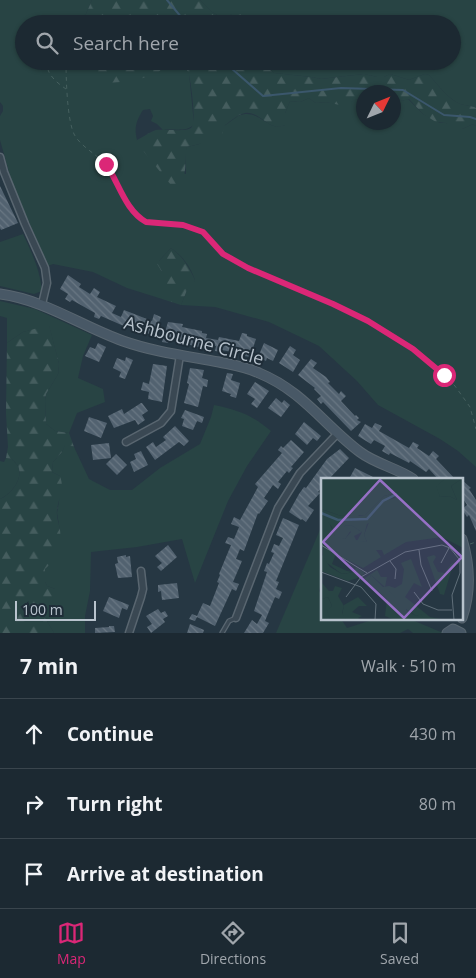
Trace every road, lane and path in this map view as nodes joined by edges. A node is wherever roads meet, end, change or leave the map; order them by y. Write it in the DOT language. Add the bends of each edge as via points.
graph roads {
  1 [pos="48,70"];
  2 [pos="66,70"];
  3 [pos="67,90"];
  4 [pos="0,157"];
  5 [pos="0,294"];
  6 [pos="42,304"];
  7 [pos="180,354"];
  8 [pos="476,429"];
  9 [pos="338,433"];
  10 [pos="126,442"];
  11 [pos="412,478"];
  12 [pos="464,552"];
  13 [pos="142,571"];
  14 [pos="464,609"];
  15 [pos="236,618"];
  16 [pos="459,632"];
  17 [pos="129,633"];
  18 [pos="222,633"];
  19 [pos="448,633"];
  1 -- 3 [label="path"];
  2 -- 3 [label="path"];
  3 -- 8 [label="path" via="74,135 106,164 129,206 141,219 183,225 203,232 217,248 240,264 333,304 383,330 432,363 456,386 470,407"];
  4 -- 6 [label="street" via="44,268 47,283"];
  5 -- 6 [label="street, Ashbourne Circle"];
  6 -- 7 [label="street, Ashbourne Circle" via="123,341"];
  7 -- 9 [label="street, Ashbourne Circle" via="237,366 274,380 304,400"];
  7 -- 10 [label="street" via="171,411 161,423"];
  9 -- 11 [label="street, Ashbourne Circle" via="362,454"];
  9 -- 15 [label="street" via="300,473 278,508"];
  12 -- 14 [label="street" via="469,584"];
  13 -- 17 [label="street" via="143,589"];
  15 -- 18 [label="lane" via="229,621"];
  16 -- 19 [label="street" via="451,630"];
}
